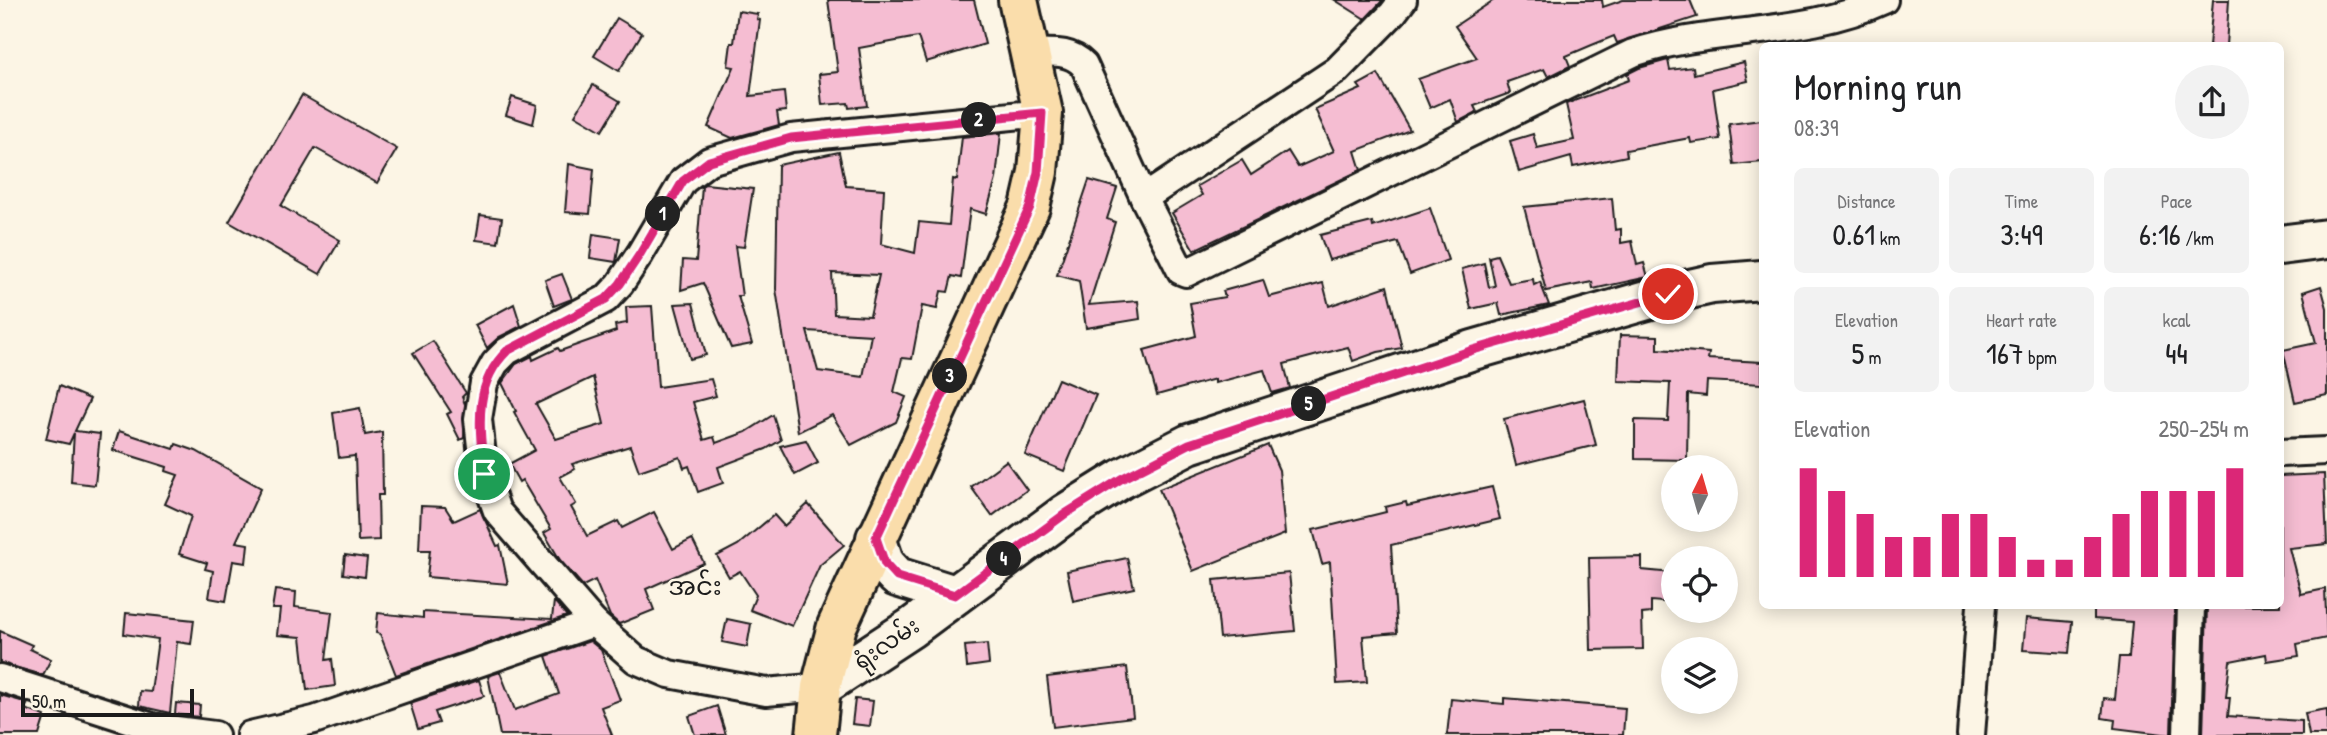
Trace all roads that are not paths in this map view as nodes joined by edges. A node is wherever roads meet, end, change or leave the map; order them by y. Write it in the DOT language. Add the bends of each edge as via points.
graph roads {
  1 [pos="1018,0"];
  2 [pos="1403,0"];
  3 [pos="1884,0"];
  4 [pos="1030,53"];
  5 [pos="1042,113"];
  6 [pos="1144,198"];
  7 [pos="2327,239"];
  8 [pos="2284,244"];
  9 [pos="1759,280"];
  10 [pos="2327,451"];
  11 [pos="2284,453"];
  12 [pos="876,538"];
  13 [pos="955,595"];
  14 [pos="1981,609"];
  15 [pos="2191,609"];
  16 [pos="594,623"];
  17 [pos="0,678"];
  18 [pos="812,720"];
  19 [pos="215,735"];
  20 [pos="250,735"];
  21 [pos="1971,735"];
  22 [pos="2188,735"];
  1 -- 4 [label="main road"];
  2 -- 6 [label="street" via="1337,70"];
  3 -- 6 [label="street" via="1804,26 1689,40 1633,53 1186,273"];
  4 -- 5 [label="main road"];
  4 -- 6 [label="street" via="1065,52 1084,65"];
  5 -- 12 [label="main road" via="1038,172 1030,207"];
  5 -- 16 [label="street" via="791,138 709,161 683,181 640,254 606,299 507,351 495,363 484,383 478,419 484,474 497,511"];
  7 -- 8 [label="street"];
  9 -- 13 [label="street, ရုံးလမ်း" via="1668,294 1473,350 1189,444 1076,507"];
  10 -- 11 [label="street"];
  12 -- 13 [label="street" via="885,564 897,577"];
  12 -- 18 [label="main road" via="837,626"];
  13 -- 18 [label="street, ရုံးလမ်း"];
  14 -- 21 [label="street"];
  15 -- 22 [label="street"];
  16 -- 18 [label="street" via="636,660 669,674 766,692"];
  16 -- 20 [label="street" via="314,720"];
  17 -- 19 [label="street" via="152,727"];
}
